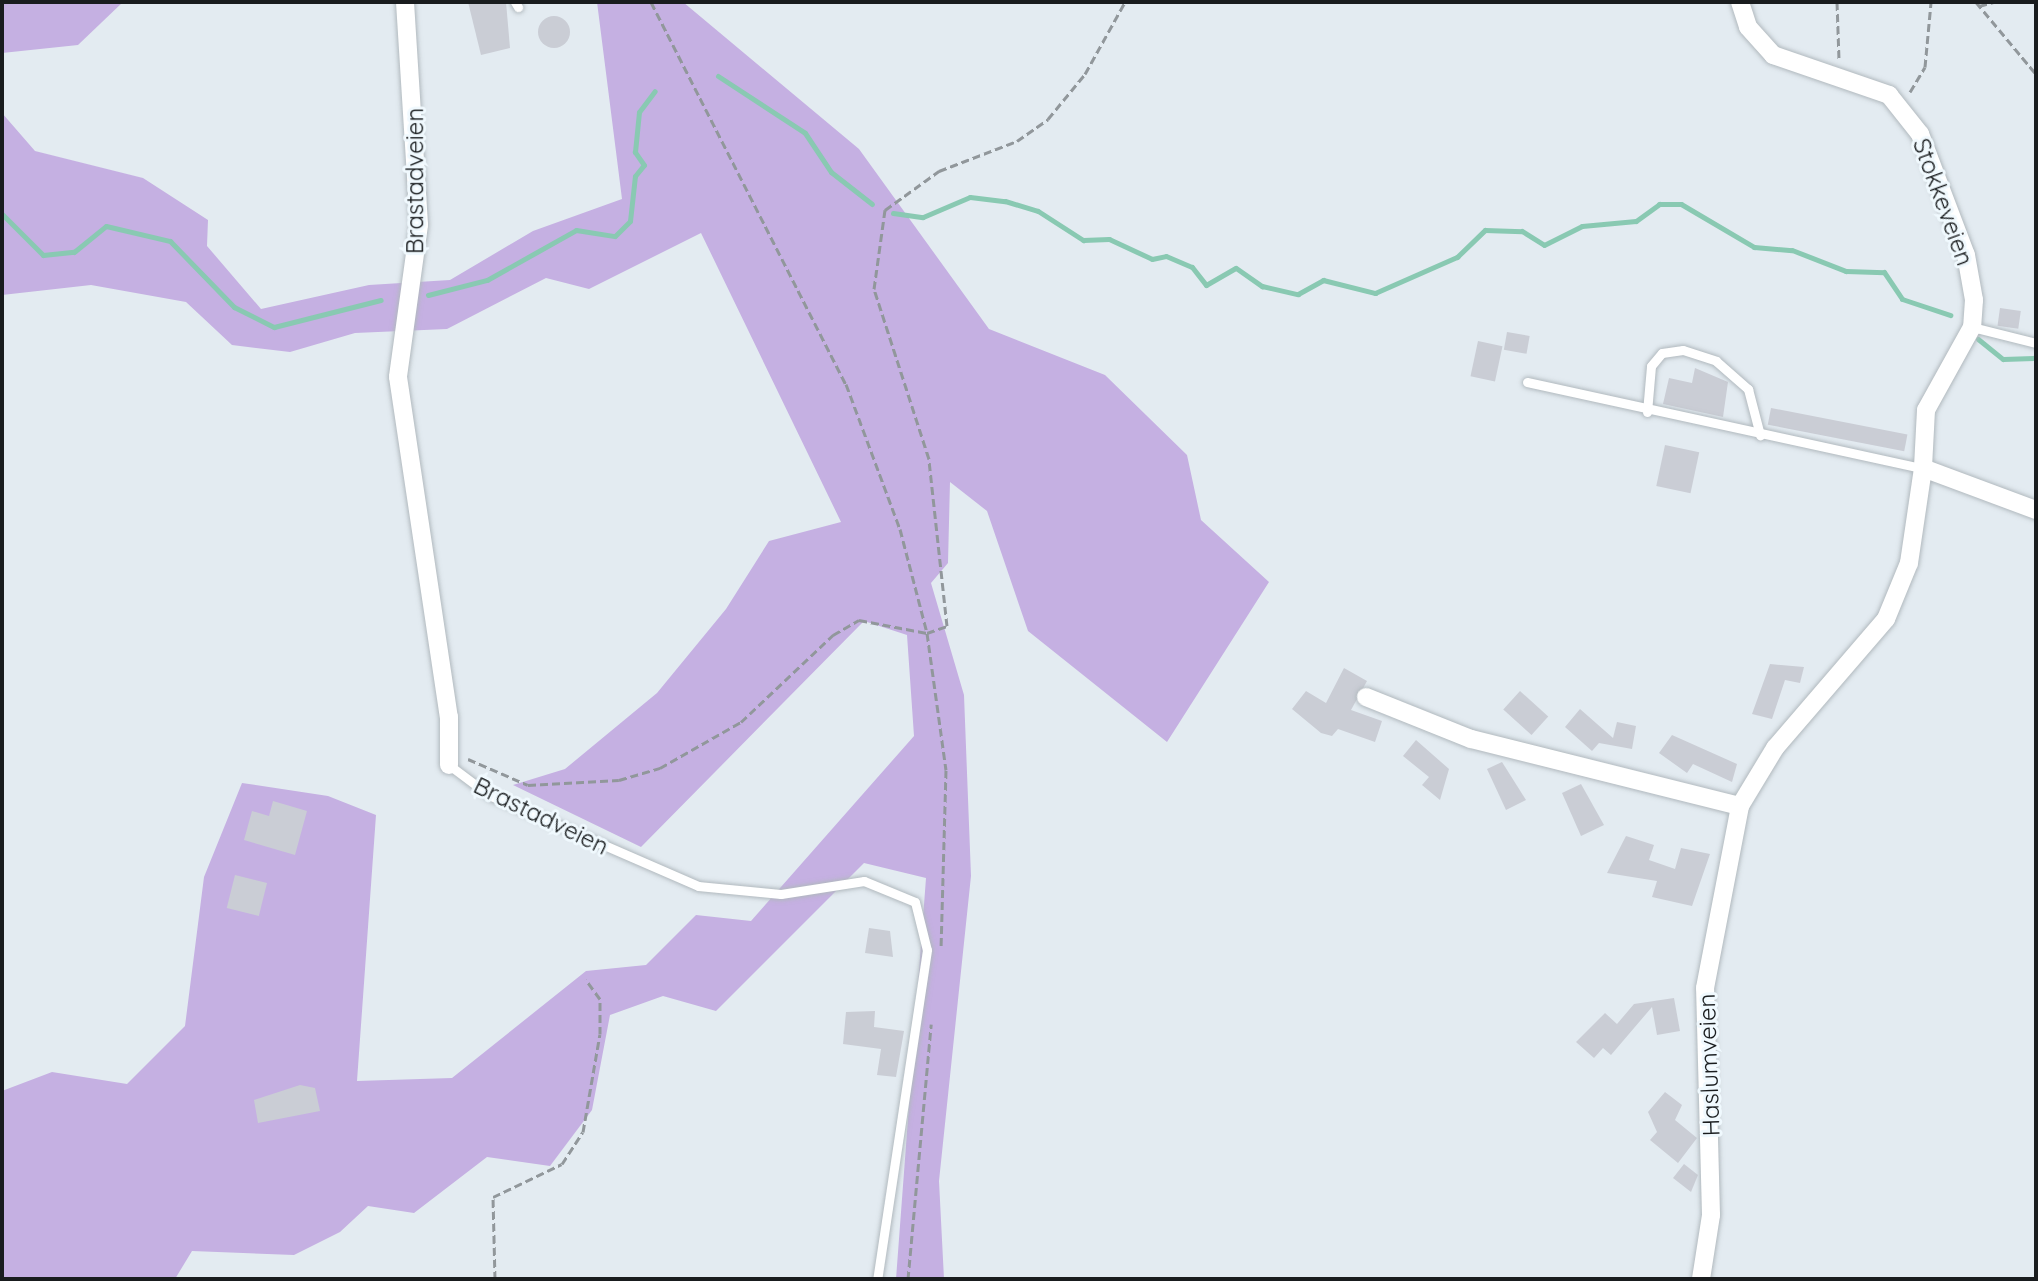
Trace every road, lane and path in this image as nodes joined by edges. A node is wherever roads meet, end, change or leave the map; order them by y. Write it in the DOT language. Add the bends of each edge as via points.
graph roads {
  1 [pos="405,2"];
  2 [pos="651,2"];
  3 [pos="1125,2"];
  4 [pos="1740,2"];
  5 [pos="1837,2"];
  6 [pos="1931,2"];
  7 [pos="1994,2"];
  8 [pos="1978,4"];
  9 [pos="2036,74"];
  10 [pos="1837,79"];
  11 [pos="1899,103"];
  12 [pos="1972,327"];
  13 [pos="2036,343"];
  14 [pos="1527,382"];
  15 [pos="1647,412"];
  16 [pos="1760,435"];
  17 [pos="1923,468"];
  18 [pos="2036,510"];
  19 [pos="927,633"];
  20 [pos="1366,697"];
  21 [pos="451,746"];
  22 [pos="449,765"];
  23 [pos="1740,806"];
  24 [pos="941,954"];
  25 [pos="586,980"];
  26 [pos="933,1011"];
  27 [pos="495,1279"];
  28 [pos="877,1279"];
  29 [pos="908,1279"];
  30 [pos="1701,1279"];
  1 -- 21 [label="street, Brastadveien" via="419,225 398,377"];
  2 -- 19 [label="path" via="846,384 890,496"];
  3 -- 19 [label="path" via="1085,74 1048,119 1017,141 939,171 885,210 874,289 929,459 947,626"];
  4 -- 10 [label="street" via="1748,27 1773,55"];
  5 -- 10 [label="path"];
  6 -- 11 [label="path" via="1921,81"];
  7 -- 8 [label="path"];
  8 -- 9 [label="path"];
  10 -- 11 [label="street"];
  11 -- 12 [label="street, Stokkeveien" via="1920,134 1966,255"];
  12 -- 13 [label="lane"];
  12 -- 17 [label="street" via="1926,410"];
  14 -- 15 [label="lane"];
  15 -- 16 [label="lane"];
  15 -- 16 [label="lane" via="1651,366 1662,353 1683,350 1716,361 1748,389"];
  16 -- 17 [label="lane"];
  17 -- 18 [label="street"];
  17 -- 23 [label="street, Haslumveien" via="1909,563 1890,611 1775,748"];
  19 -- 21 [label="path" via="859,620 833,635 741,722 660,768 619,780 511,782"];
  19 -- 24 [label="path" via="948,824"];
  20 -- 23 [label="street" via="1471,739"];
  21 -- 22 [label="street, Brastadveien"];
  22 -- 28 [label="lane, Brastadveien" via="489,795 698,886 781,894 864,881 915,902 927,950"];
  23 -- 30 [label="street, Haslumveien" via="1705,988 1711,1215"];
  25 -- 27 [label="path" via="597,994 600,1034 583,1132 562,1164 493,1197"];
  26 -- 29 [label="path"];
}
